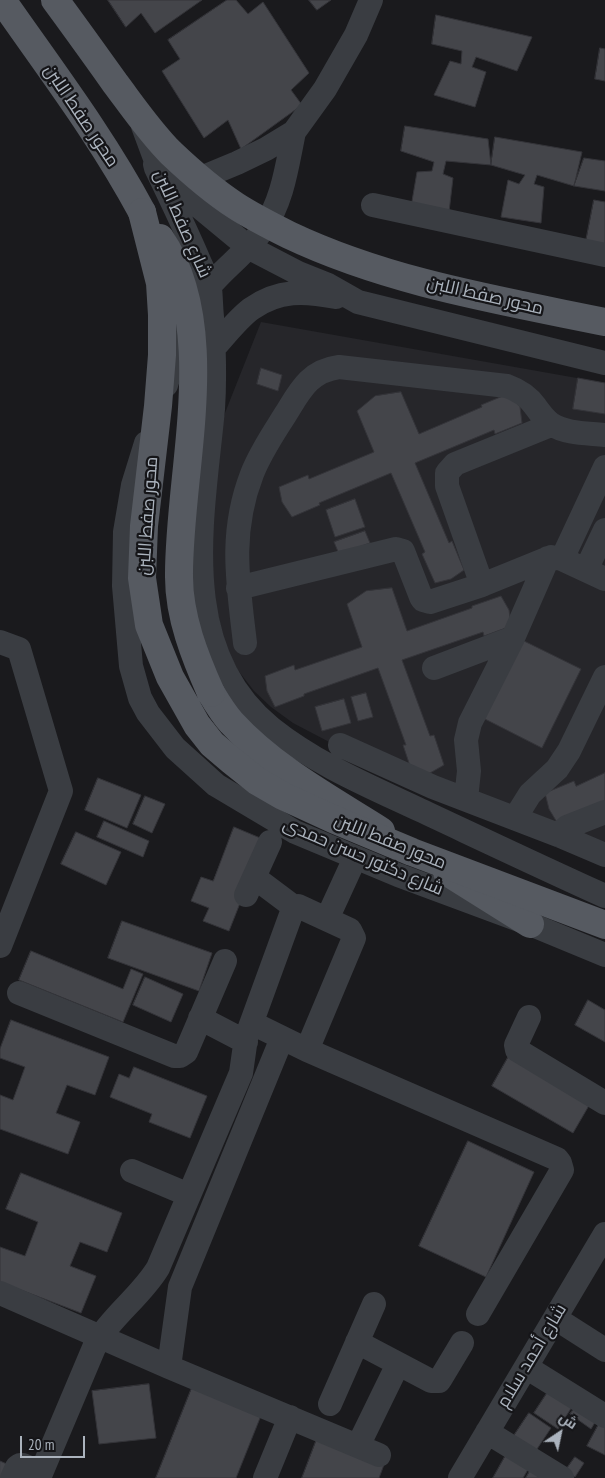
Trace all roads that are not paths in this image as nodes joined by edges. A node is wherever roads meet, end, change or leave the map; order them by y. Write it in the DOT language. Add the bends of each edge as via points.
graph roads {
  1 [pos="2,0"];
  2 [pos="55,0"];
  3 [pos="70,0"];
  4 [pos="371,0"];
  5 [pos="294,132"];
  6 [pos="156,161"];
  7 [pos="180,186"];
  8 [pos="373,206"];
  9 [pos="142,212"];
  10 [pos="248,247"];
  11 [pos="605,254"];
  12 [pos="209,286"];
  13 [pos="358,302"];
  14 [pos="605,322"];
  15 [pos="213,349"];
  16 [pos="605,363"];
  17 [pos="159,405"];
  18 [pos="552,424"];
  19 [pos="605,435"];
  20 [pos="605,467"];
  21 [pos="605,530"];
  22 [pos="555,559"];
  23 [pos="595,575"];
  24 [pos="482,584"];
  25 [pos="238,588"];
  26 [pos="513,638"];
  27 [pos="0,642"];
  28 [pos="245,643"];
  29 [pos="434,668"];
  30 [pos="604,685"];
  31 [pos="340,745"];
  32 [pos="466,799"];
  33 [pos="605,812"];
  34 [pos="515,818"];
  35 [pos="558,835"];
  36 [pos="270,842"];
  37 [pos="605,855"];
  38 [pos="355,858"];
  39 [pos="605,896"];
  40 [pos="294,907"];
  41 [pos="327,919"];
  42 [pos="530,924"];
  43 [pos="605,925"];
  44 [pos="0,946"];
  45 [pos="605,955"];
  46 [pos="225,961"];
  47 [pos="19,993"];
  48 [pos="529,1017"];
  49 [pos="200,1018"];
  50 [pos="249,1033"];
  51 [pos="282,1038"];
  52 [pos="307,1050"];
  53 [pos="605,1103"];
  54 [pos="132,1171"];
  55 [pos="189,1195"];
  56 [pos="604,1239"];
  57 [pos="154,1274"];
  58 [pos="180,1287"];
  59 [pos="0,1293"];
  60 [pos="374,1304"];
  61 [pos="478,1314"];
  62 [pos="555,1318"];
  63 [pos="100,1337"];
  64 [pos="357,1342"];
  65 [pos="462,1343"];
  66 [pos="605,1350"];
  67 [pos="398,1364"];
  68 [pos="526,1367"];
  69 [pos="169,1368"];
  70 [pos="330,1404"];
  71 [pos="605,1416"];
  72 [pos="290,1417"];
  73 [pos="487,1432"];
  74 [pos="40,1476"];
  75 [pos="12,1478"];
  76 [pos="265,1478"];
  77 [pos="460,1478"];
  78 [pos="562,1478"];
  1 -- 9 [label="main road, محور صفط اللبن" via="102,144"];
  2 -- 14 [label="main road, محور صفط اللبن, bridge" via="148,128 171,153 211,188 264,223 349,261 403,277"];
  3 -- 6 [label="street, شارع صفط اللبن" via="132,96"];
  4 -- 5 [label="street, شارع دكتور حسن حمدى" via="356,35 325,89"];
  5 -- 7 [label="street, شارع دكتور حسن حمدى" via="238,163"];
  5 -- 10 [label="street, شارع دكتور حسن حمدى" via="277,205 264,229"];
  6 -- 7 [label="street, شارع صفط اللبن" via="163,163"];
  6 -- 12 [label="street, شارع صفط اللبن" via="156,168"];
  7 -- 10 [label="street, شارع صفط اللبن" via="196,204"];
  8 -- 11 [label="street"];
  9 -- 42 [label="main road, bridge" via="166,247 188,309 194,400 182,511 179,578 184,618 194,654 211,693 230,720 279,766"];
  9 -- 43 [label="main road, محور صفط اللبن, bridge" via="160,283 162,345 142,578 149,625 170,677 197,725 232,761 282,796 412,852"];
  10 -- 12 [label="street, شارع دكتور حسن حمدى"];
  10 -- 13 [label="street, شارع صفط اللبن"];
  12 -- 15 [label="street, شارع صفط اللبن"];
  12 -- 17 [label="street, شارع دكتور حسن حمدى" via="184,331"];
  13 -- 15 [label="street" via="295,292 277,296 250,310"];
  13 -- 16 [label="street"];
  15 -- 17 [label="street"];
  15 -- 39 [label="street, شارع صفط اللبن" via="213,406 200,551 203,592 210,633 222,666 240,697 270,727 304,752 348,776"];
  17 -- 38 [label="street, شارع دكتور حسن حمدى" via="133,484 125,532 124,586 131,666 140,698 175,748 216,785 295,832"];
  18 -- 19 [label="street" via="570,431"];
  18 -- 24 [label="street" via="454,464 447,473 446,486"];
  18 -- 25 [label="street" via="527,397 507,386 340,367 323,371 300,390 252,473 238,530"];
  20 -- 22 [label="street"];
  21 -- 23 [label="street"];
  22 -- 23 [label="street"];
  22 -- 24 [label="street"];
  22 -- 26 [label="street"];
  24 -- 25 [label="street" via="434,602 427,601 421,597 405,554 396,549"];
  25 -- 28 [label="street"];
  26 -- 29 [label="street"];
  26 -- 32 [label="street" via="470,723 466,740 469,771"];
  27 -- 44 [label="street" via="19,650 62,791"];
  30 -- 34 [label="street" via="570,752 530,794"];
  31 -- 32 [label="street"];
  32 -- 34 [label="street"];
  33 -- 35 [label="street" via="567,827"];
  34 -- 35 [label="street"];
  35 -- 37 [label="street"];
  36 -- 40 [label="street" via="250,886"];
  38 -- 41 [label="street"];
  38 -- 42 [label="street, شارع دكتور حسن حمدى"];
  40 -- 41 [label="street" via="300,906"];
  40 -- 50 [label="street"];
  41 -- 52 [label="street" via="350,930 354,938"];
  42 -- 45 [label="street, شارع دكتور حسن حمدى"];
  46 -- 49 [label="street"];
  47 -- 49 [label="street" via="174,1056 186,1052"];
  48 -- 53 [label="street" via="516,1045 517,1050"];
  49 -- 50 [label="street"];
  50 -- 51 [label="street"];
  50 -- 55 [label="street" via="241,1073"];
  51 -- 52 [label="street"];
  51 -- 58 [label="street"];
  52 -- 61 [label="street" via="560,1162 562,1170"];
  54 -- 55 [label="street"];
  55 -- 57 [label="street"];
  56 -- 62 [label="street, شارع أحمد سلام"];
  57 -- 58 [label="street"];
  57 -- 63 [label="street"];
  58 -- 69 [label="street"];
  59 -- 63 [label="street"];
  60 -- 64 [label="street"];
  62 -- 66 [label="street"];
  62 -- 68 [label="street, شارع أحمد سلام"];
  63 -- 69 [label="street"];
  63 -- 74 [label="street"];
  64 -- 67 [label="street"];
  64 -- 70 [label="street"];
  65 -- 67 [label="street" via="438,1381"];
  67 -- 72 [label="street" via="369,1450"];
  68 -- 71 [label="street"];
  68 -- 73 [label="street, شارع أحمد سلام"];
  69 -- 72 [label="street"];
  72 -- 76 [label="street"];
  73 -- 77 [label="street, شارع أحمد سلام"];
  73 -- 78 [label="street"];
  74 -- 75 [label="street" via="20,1465"];
}
